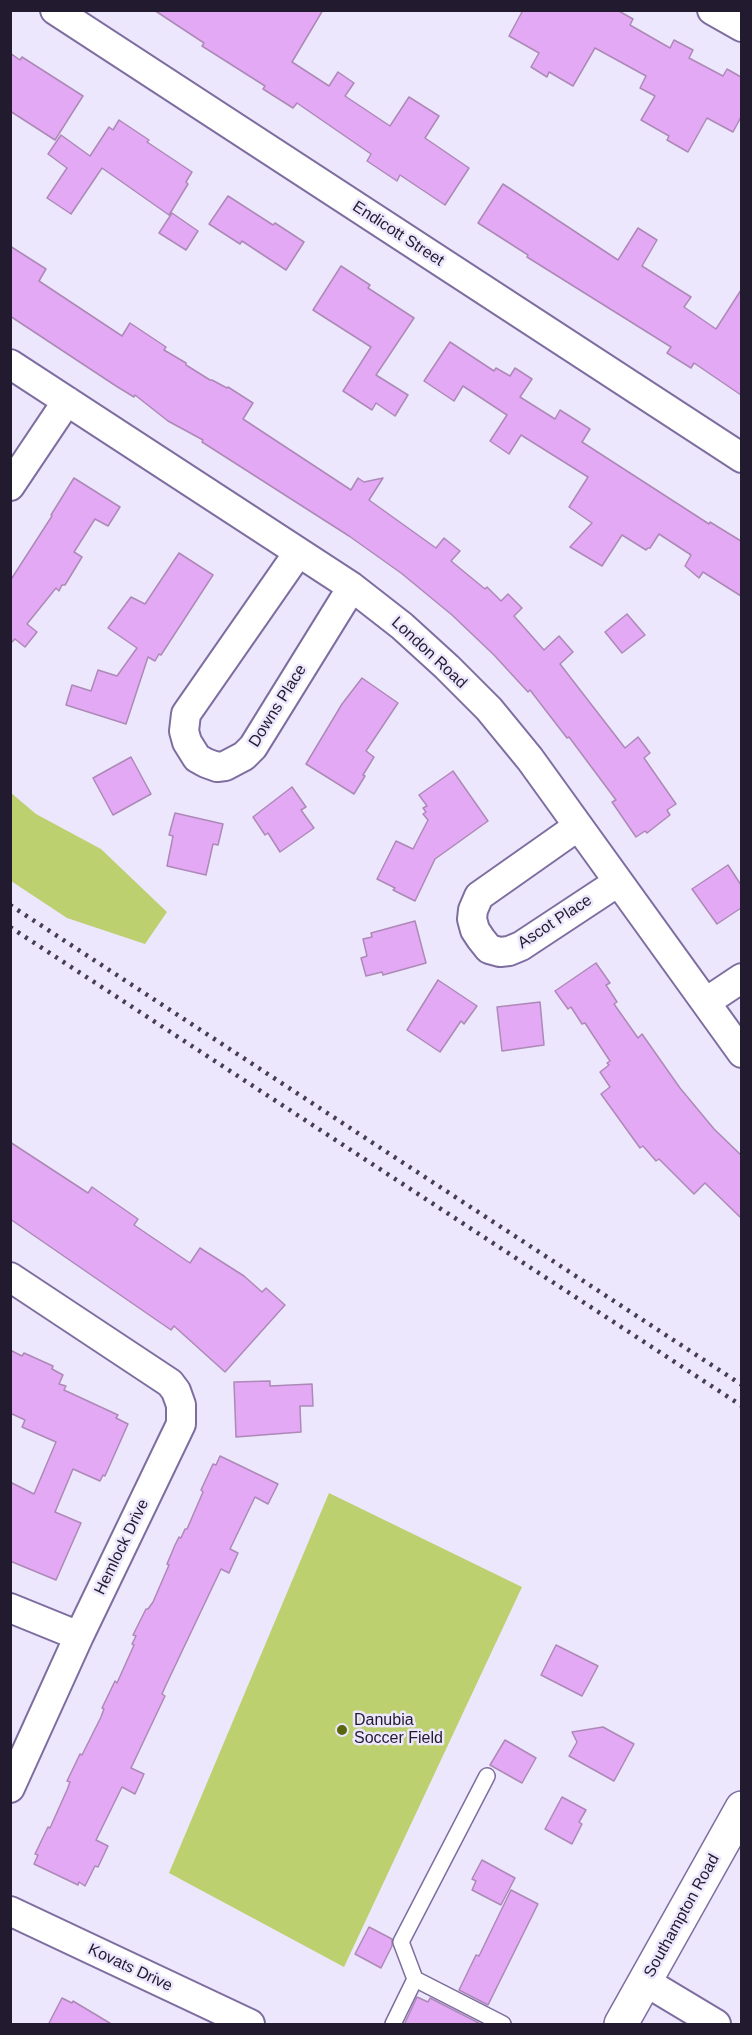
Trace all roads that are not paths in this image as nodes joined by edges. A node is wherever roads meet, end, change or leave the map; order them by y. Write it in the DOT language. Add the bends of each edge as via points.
graph roads {
  1 [pos="55,10"];
  2 [pos="712,10"];
  3 [pos="741,27"];
  4 [pos="10,364"];
  5 [pos="66,401"];
  6 [pos="741,458"];
  7 [pos="10,486"];
  8 [pos="298,553"];
  9 [pos="352,587"];
  10 [pos="577,827"];
  11 [pos="618,882"];
  12 [pos="741,978"];
  13 [pos="706,1002"];
  14 [pos="741,1053"];
  15 [pos="10,1277"];
  16 [pos="10,1608"];
  17 [pos="79,1636"];
  18 [pos="487,1776"];
  19 [pos="10,1788"];
  20 [pos="741,1808"];
  21 [pos="10,1911"];
  22 [pos="415,1979"];
  23 [pos="646,1982"];
  24 [pos="250,2025"];
  25 [pos="393,2025"];
  26 [pos="503,2025"];
  27 [pos="621,2025"];
  28 [pos="716,2025"];
  1 -- 6 [label="street, Endicott Street"];
  2 -- 3 [label="street"];
  4 -- 5 [label="street, London Road"];
  5 -- 7 [label="street"];
  5 -- 8 [label="street, London Road"];
  8 -- 9 [label="street, London Road"];
  8 -- 9 [label="street, Downs Place" via="186,714 184,731 197,758 217,767 225,766 253,747"];
  9 -- 10 [label="street, London Road" via="402,626 489,710 530,759"];
  10 -- 11 [label="street, London Road"];
  10 -- 11 [label="street, Ascot Place" via="479,896 472,919 481,939 494,951 515,949"];
  11 -- 13 [label="street, London Road"];
  12 -- 13 [label="street"];
  13 -- 14 [label="street, London Road"];
  15 -- 17 [label="street, Hemlock Drive" via="170,1383 181,1405 181,1424"];
  16 -- 17 [label="street"];
  17 -- 19 [label="street, Hemlock Drive"];
  18 -- 22 [label="lane" via="401,1942"];
  20 -- 23 [label="street, Southampton Road"];
  21 -- 24 [label="street, Kovats Drive"];
  22 -- 25 [label="lane"];
  22 -- 26 [label="lane"];
  23 -- 27 [label="street, Southampton Road"];
  23 -- 28 [label="street"];
}
